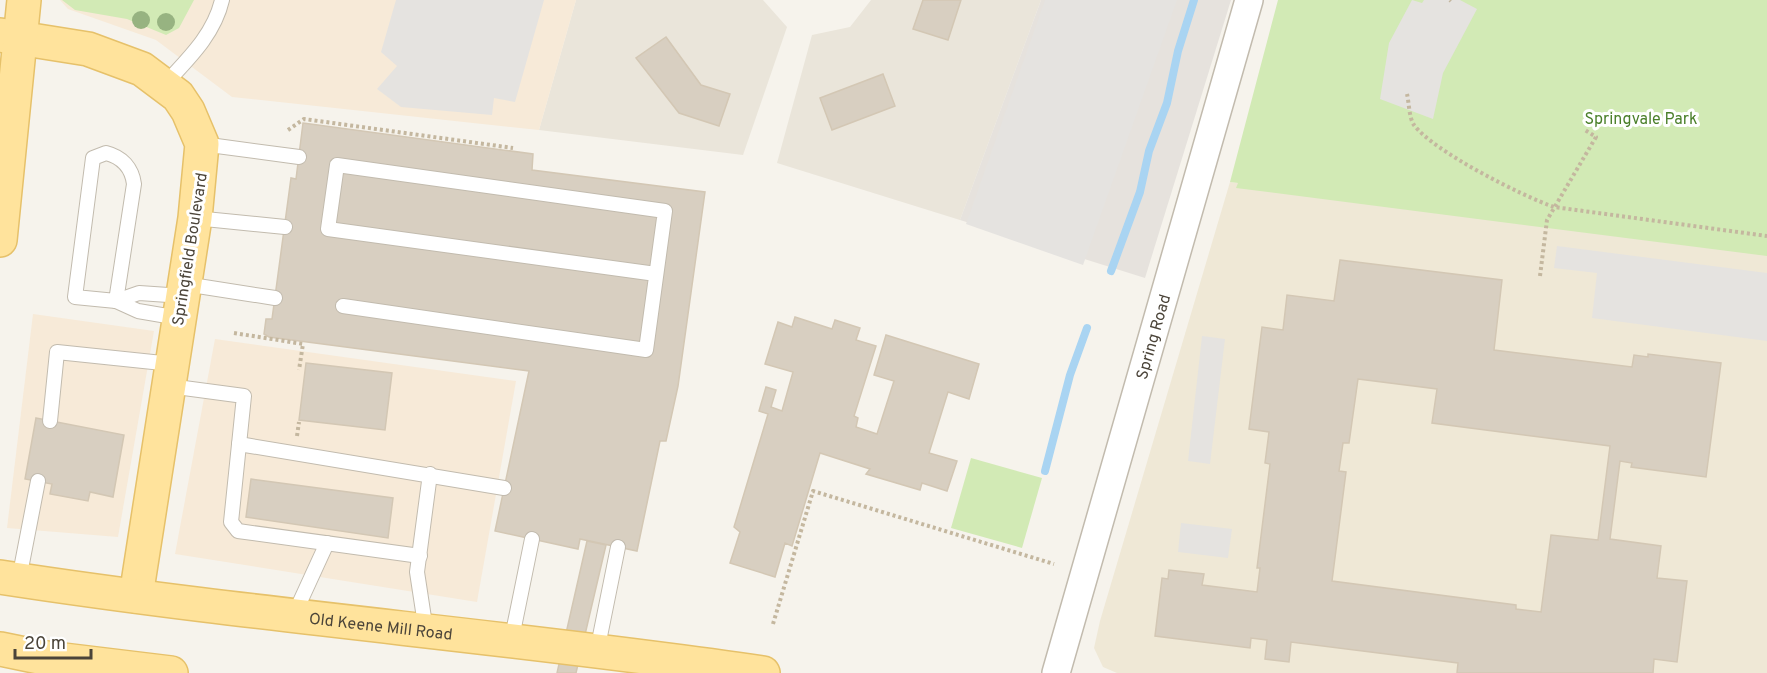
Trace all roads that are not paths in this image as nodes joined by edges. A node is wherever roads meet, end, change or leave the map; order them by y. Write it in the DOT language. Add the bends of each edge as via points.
graph roads {
  1 [pos="24,0"];
  2 [pos="222,0"];
  3 [pos="1249,0"];
  4 [pos="10,36"];
  5 [pos="164,85"];
  6 [pos="202,144"];
  7 [pos="299,157"];
  8 [pos="195,218"];
  9 [pos="285,227"];
  10 [pos="0,240"];
  11 [pos="656,274"];
  12 [pos="275,298"];
  13 [pos="182,299"];
  14 [pos="116,301"];
  15 [pos="343,306"];
  16 [pos="170,375"];
  17 [pos="50,417"];
  18 [pos="239,444"];
  19 [pos="430,474"];
  20 [pos="38,481"];
  21 [pos="504,488"];
  22 [pos="532,539"];
  23 [pos="327,543"];
  24 [pos="618,547"];
  25 [pos="420,556"];
  26 [pos="10,578"];
  27 [pos="136,596"];
  28 [pos="293,616"];
  29 [pos="426,631"];
  30 [pos="511,642"];
  31 [pos="0,649"];
  32 [pos="597,652"];
  33 [pos="0,654"];
  34 [pos="39,657"];
  35 [pos="171,673"];
  36 [pos="763,673"];
  37 [pos="1056,673"];
  1 -- 4 [label="main road"];
  2 -- 5 [label="lane" via="211,29"];
  3 -- 37 [label="street, Spring Road"];
  4 -- 5 [label="main road, Springfield Boulevard" via="88,49 122,60"];
  4 -- 10 [label="main road"];
  5 -- 6 [label="main road, Springfield Boulevard" via="188,111"];
  6 -- 7 [label="lane"];
  6 -- 8 [label="main road, Springfield Boulevard"];
  8 -- 9 [label="lane"];
  8 -- 13 [label="main road, Springfield Boulevard"];
  11 -- 11 [label="lane" via="665,211 337,165 328,229"];
  11 -- 15 [label="lane" via="646,350"];
  12 -- 13 [label="lane"];
  13 -- 14 [label="lane" via="139,293"];
  13 -- 14 [label="lane" via="138,311"];
  13 -- 16 [label="main road, Springfield Boulevard"];
  14 -- 14 [label="lane" via="75,297 93,158 106,153 117,156 132,173 134,184"];
  16 -- 17 [label="lane" via="57,352"];
  16 -- 18 [label="lane" via="244,396"];
  16 -- 27 [label="main road, Springfield Boulevard"];
  18 -- 19 [label="lane"];
  18 -- 23 [label="lane" via="231,522 238,531"];
  19 -- 21 [label="lane"];
  19 -- 25 [label="lane"];
  20 -- 26 [label="lane"];
  22 -- 30 [label="lane"];
  23 -- 25 [label="lane"];
  23 -- 28 [label="lane"];
  24 -- 32 [label="lane"];
  25 -- 29 [label="lane" via="417,572"];
  26 -- 27 [label="main road, Old Keene Mill Road"];
  27 -- 28 [label="main road, Old Keene Mill Road"];
  28 -- 29 [label="main road, Old Keene Mill Road"];
  29 -- 30 [label="main road, Old Keene Mill Road"];
  30 -- 32 [label="main road, Old Keene Mill Road"];
  31 -- 34 [label="main road"];
  32 -- 36 [label="main road, Old Keene Mill Road"];
  33 -- 34 [label="main road"];
  34 -- 35 [label="main road"];
}
